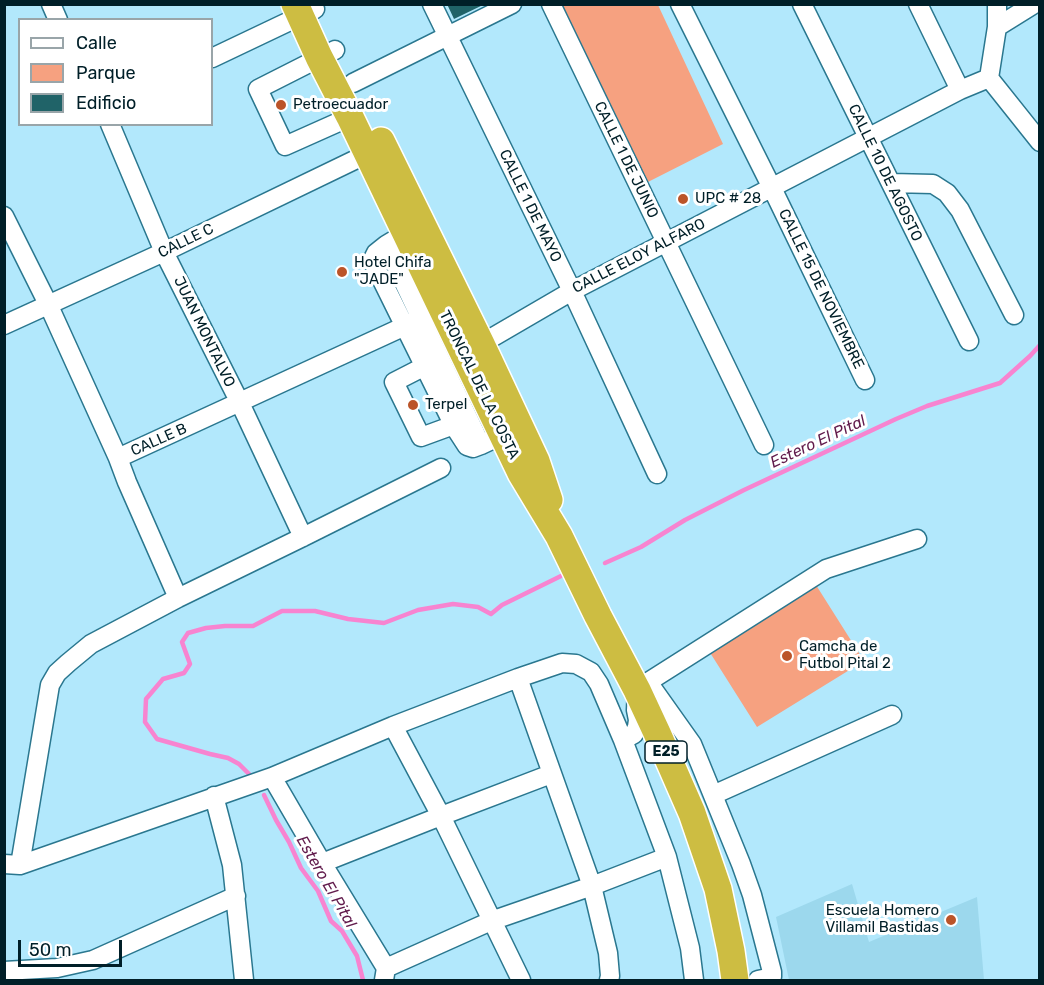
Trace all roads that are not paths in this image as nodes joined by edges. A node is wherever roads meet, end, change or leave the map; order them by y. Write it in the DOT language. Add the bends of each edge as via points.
graph roads {
  1 [pos="51,4"];
  2 [pos="432,4"];
  3 [pos="512,4"];
  4 [pos="551,4"];
  5 [pos="680,4"];
  6 [pos="802,4"];
  7 [pos="918,4"];
  8 [pos="997,4"];
  9 [pos="1034,4"];
  10 [pos="306,9"];
  11 [pos="57,18"];
  12 [pos="997,27"];
  13 [pos="447,36"];
  14 [pos="327,53"];
  15 [pos="213,57"];
  16 [pos="989,78"];
  17 [pos="353,83"];
  18 [pos="960,90"];
  19 [pos="350,117"];
  20 [pos="111,126"];
  21 [pos="868,138"];
  22 [pos="1040,142"];
  23 [pos="367,154"];
  24 [pos="891,183"];
  25 [pos="772,188"];
  26 [pos="4,216"];
  27 [pos="395,239"];
  28 [pos="666,242"];
  29 [pos="164,252"];
  30 [pos="572,291"];
  31 [pos="49,306"];
  32 [pos="432,314"];
  33 [pos="1014,315"];
  34 [pos="4,325"];
  35 [pos="404,327"];
  36 [pos="969,341"];
  37 [pos="452,354"];
  38 [pos="865,380"];
  39 [pos="240,403"];
  40 [pos="471,418"];
  41 [pos="492,440"];
  42 [pos="764,445"];
  43 [pos="118,458"];
  44 [pos="441,468"];
  45 [pos="657,474"];
  46 [pos="559,536"];
  47 [pos="303,537"];
  48 [pos="917,539"];
  49 [pos="178,598"];
  50 [pos="518,678"];
  51 [pos="643,686"];
  52 [pos="892,716"];
  53 [pos="393,726"];
  54 [pos="623,740"];
  55 [pos="551,774"];
  56 [pos="272,777"];
  57 [pos="713,795"];
  58 [pos="214,796"];
  59 [pos="441,816"];
  60 [pos="667,857"];
  61 [pos="322,863"];
  62 [pos="12,865"];
  63 [pos="592,886"];
  64 [pos="236,896"];
  65 [pos="491,921"];
  66 [pos="4,970"];
  67 [pos="385,974"];
  68 [pos="768,979"];
  69 [pos="244,981"];
  70 [pos="521,981"];
  71 [pos="609,981"];
  72 [pos="694,981"];
  73 [pos="735,981"];
  1 -- 11 [label="street"];
  2 -- 13 [label="street, CALLE 1 DE MAYO"];
  3 -- 13 [label="street"];
  4 -- 28 [label="street, CALLE 1 DE JUNIO"];
  5 -- 25 [label="street, CALLE 15 DE NOVIEMBRE"];
  6 -- 21 [label="street, CALLE 10 DE AGOSTO"];
  7 -- 18 [label="street"];
  8 -- 12 [label="street"];
  9 -- 12 [label="street"];
  10 -- 14 [label="highway, TRONCAL DE LA COSTA / E25"];
  10 -- 15 [label="street"];
  12 -- 16 [label="street"];
  13 -- 17 [label="street"];
  13 -- 30 [label="street, CALLE 1 DE MAYO"];
  14 -- 17 [label="highway, TRONCAL DE LA COSTA / E25"];
  14 -- 19 [label="highway, TRONCAL DE LA COSTA / E25"];
  14 -- 19 [label="street" via="258,89 285,146"];
  16 -- 18 [label="street, CALLE ELOY ALFARO"];
  16 -- 22 [label="street"];
  17 -- 37 [label="highway, TRONCAL DE LA COSTA / E25"];
  18 -- 21 [label="street, CALLE ELOY ALFARO"];
  19 -- 23 [label="highway, TRONCAL DE LA COSTA / E25"];
  20 -- 29 [label="street, JUAN MONTALVO"];
  21 -- 24 [label="street, CALLE 10 DE AGOSTO"];
  21 -- 25 [label="street, CALLE ELOY ALFARO"];
  23 -- 27 [label="highway, TRONCAL DE LA COSTA / E25"];
  23 -- 29 [label="street, CALLE C"];
  24 -- 33 [label="street" via="933,184 947,193 960,210"];
  24 -- 36 [label="street, CALLE 10 DE AGOSTO"];
  25 -- 28 [label="street, CALLE ELOY ALFARO"];
  25 -- 38 [label="street, CALLE 15 DE NOVIEMBRE"];
  26 -- 31 [label="street, CALLE B"];
  27 -- 32 [label="highway, TRONCAL DE LA COSTA / E25"];
  27 -- 35 [label="street" via="376,253 374,262"];
  28 -- 30 [label="street, CALLE ELOY ALFARO"];
  28 -- 42 [label="street, CALLE 1 DE JUNIO"];
  29 -- 31 [label="street, CALLE C"];
  29 -- 39 [label="street, JUAN MONTALVO"];
  30 -- 37 [label="street, CALLE ELOY ALFARO"];
  30 -- 45 [label="street, CALLE 1 DE MAYO"];
  31 -- 34 [label="street, CALLE C"];
  31 -- 43 [label="street, CALLE B"];
  32 -- 35 [label="street, CALLE B"];
  32 -- 37 [label="highway, TRONCAL DE LA COSTA / E25"];
  35 -- 37 [label="street"];
  35 -- 39 [label="street, CALLE B"];
  37 -- 40 [label="highway, TRONCAL DE LA COSTA / E25"];
  37 -- 40 [label="street"];
  37 -- 40 [label="street, CALLE ELOY ALFARO" via="394,382 421,437"];
  37 -- 46 [label="highway, TRONCAL DE LA COSTA / E25" via="536,461"];
  39 -- 43 [label="street, CALLE B"];
  39 -- 47 [label="street, JUAN MONTALVO"];
  40 -- 41 [label="highway, TRONCAL DE LA COSTA / E25"];
  40 -- 41 [label="street" via="467,446 473,448"];
  41 -- 46 [label="highway, TRONCAL DE LA COSTA / E25" via="528,486"];
  43 -- 49 [label="street"];
  44 -- 47 [label="street"];
  46 -- 51 [label="highway, TRONCAL DE LA COSTA / E25" via="598,616"];
  47 -- 49 [label="street"];
  48 -- 51 [label="street" via="826,569"];
  49 -- 62 [label="street" via="92,644 57,673 50,685"];
  50 -- 53 [label="street"];
  50 -- 54 [label="street" via="562,663 576,664 591,672"];
  50 -- 55 [label="street"];
  51 -- 54 [label="street" via="636,710 637,727 634,734"];
  51 -- 57 [label="street" via="688,738"];
  51 -- 73 [label="highway, TRONCAL DE LA COSTA / E25" via="718,889"];
  52 -- 57 [label="street"];
  53 -- 56 [label="street"];
  53 -- 59 [label="street"];
  54 -- 60 [label="street"];
  55 -- 59 [label="street"];
  55 -- 63 [label="street"];
  56 -- 58 [label="street"];
  56 -- 61 [label="street"];
  57 -- 68 [label="street" via="752,895 771,968"];
  58 -- 62 [label="street"];
  58 -- 64 [label="street"];
  59 -- 61 [label="street"];
  59 -- 65 [label="street"];
  60 -- 63 [label="street"];
  60 -- 72 [label="street" via="690,948"];
  61 -- 67 [label="street"];
  63 -- 65 [label="street"];
  63 -- 71 [label="street" via="608,953"];
  64 -- 66 [label="street" via="93,960 57,968"];
  64 -- 69 [label="street"];
  65 -- 67 [label="street"];
  65 -- 70 [label="street"];
}
